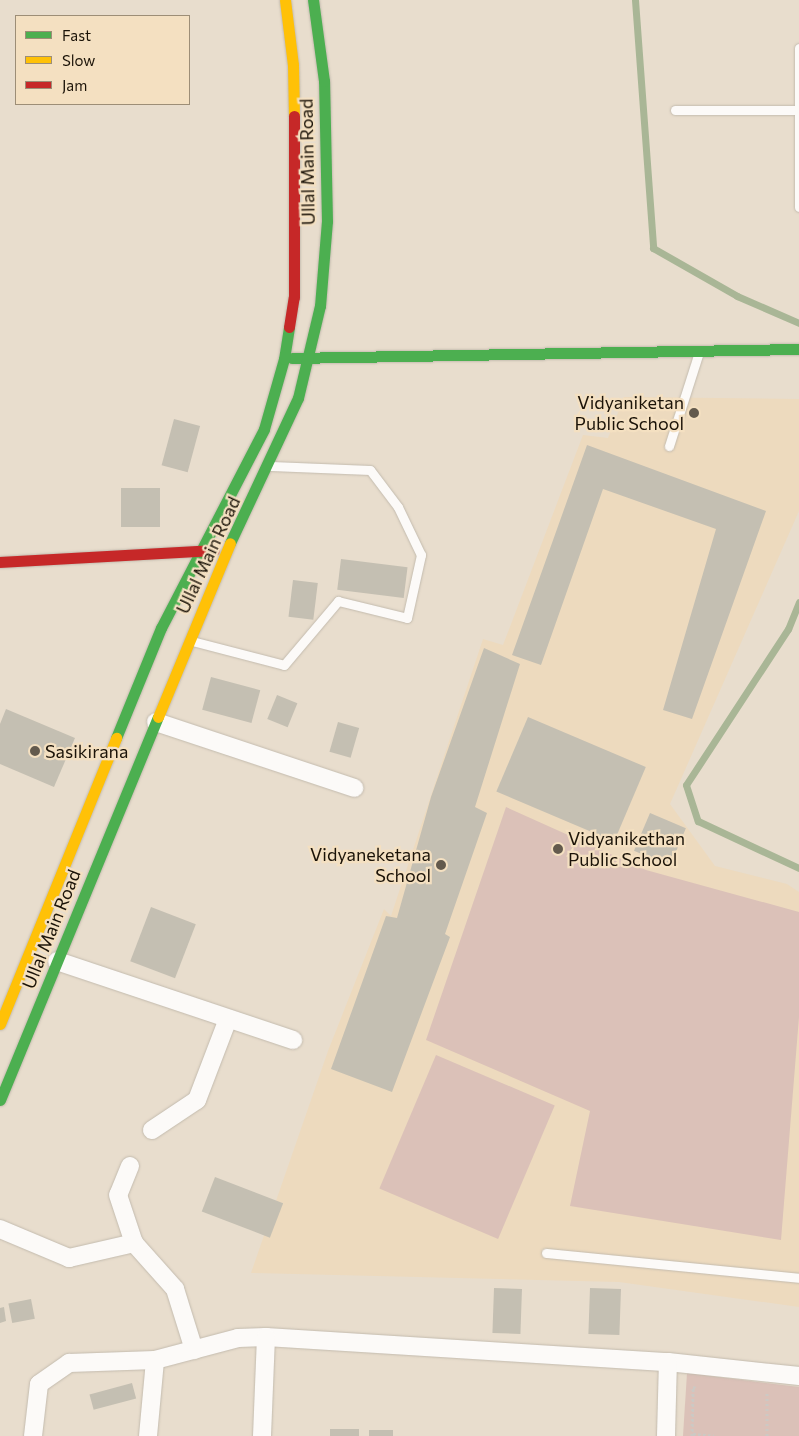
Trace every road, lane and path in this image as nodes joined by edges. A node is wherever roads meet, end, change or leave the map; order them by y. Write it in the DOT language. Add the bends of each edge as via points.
graph roads {
  1 [pos="285,0"];
  2 [pos="313,0"];
  3 [pos="799,48"];
  4 [pos="675,110"];
  5 [pos="798,110"];
  6 [pos="799,207"];
  7 [pos="799,349"];
  8 [pos="700,350"];
  9 [pos="309,358"];
  10 [pos="284,359"];
  11 [pos="669,446"];
  12 [pos="268,466"];
  13 [pos="200,549"];
  14 [pos="227,550"];
  15 [pos="0,562"];
  16 [pos="189,640"];
  17 [pos="156,722"];
  18 [pos="354,788"];
  19 [pos="57,961"];
  20 [pos="228,1018"];
  21 [pos="0,1024"];
  22 [pos="293,1040"];
  23 [pos="0,1100"];
  24 [pos="152,1130"];
  25 [pos="130,1166"];
  26 [pos="0,1229"];
  27 [pos="134,1243"];
  28 [pos="546,1253"];
  29 [pos="799,1278"];
  30 [pos="266,1337"];
  31 [pos="194,1350"];
  32 [pos="155,1360"];
  33 [pos="668,1362"];
  34 [pos="799,1376"];
  35 [pos="702,1388"];
  36 [pos="757,1392"];
  37 [pos="766,1393"];
  38 [pos="774,1393"];
  39 [pos="692,1435"];
  40 [pos="33,1436"];
  41 [pos="148,1436"];
  42 [pos="262,1436"];
  43 [pos="666,1436"];
  44 [pos="714,1436"];
  45 [pos="767,1436"];
  1 -- 10 [label="main road, Ullal Main Road" via="293,65 296,175 294,297"];
  2 -- 9 [label="main road, Ullal Main Road" via="324,81 327,221 320,306"];
  3 -- 5 [label="lane"];
  4 -- 5 [label="lane"];
  5 -- 6 [label="lane"];
  7 -- 8 [label="main road"];
  8 -- 9 [label="main road"];
  8 -- 11 [label="lane"];
  9 -- 10 [label="main road"];
  9 -- 12 [label="main road, Ullal Main Road" via="298,398"];
  10 -- 13 [label="main road, Ullal Main Road" via="264,429"];
  12 -- 14 [label="main road, Ullal Main Road"];
  12 -- 16 [label="lane" via="370,470 398,507 420,555 407,618 338,601 284,665"];
  13 -- 14 [label="main road"];
  13 -- 15 [label="main road"];
  13 -- 21 [label="main road, Ullal Main Road" via="161,628"];
  14 -- 16 [label="main road, Ullal Main Road"];
  16 -- 17 [label="main road, Ullal Main Road"];
  17 -- 18 [label="street"];
  17 -- 19 [label="main road, Ullal Main Road"];
  19 -- 20 [label="street"];
  19 -- 23 [label="main road, Ullal Main Road"];
  20 -- 22 [label="street"];
  20 -- 24 [label="street" via="197,1100"];
  25 -- 27 [label="street" via="118,1195"];
  26 -- 27 [label="street" via="69,1258"];
  27 -- 31 [label="street" via="175,1290"];
  28 -- 29 [label="lane"];
  30 -- 31 [label="street" via="238,1338"];
  30 -- 33 [label="street"];
  30 -- 42 [label="street"];
  31 -- 32 [label="street"];
  32 -- 40 [label="street" via="68,1363 39,1384"];
  32 -- 41 [label="street"];
  33 -- 34 [label="street"];
  33 -- 43 [label="street"];
  35 -- 39 [label="path" via="693,1387"];
  36 -- 37 [label="path"];
  37 -- 38 [label="path"];
  37 -- 45 [label="path"];
  39 -- 44 [label="path"];
}
